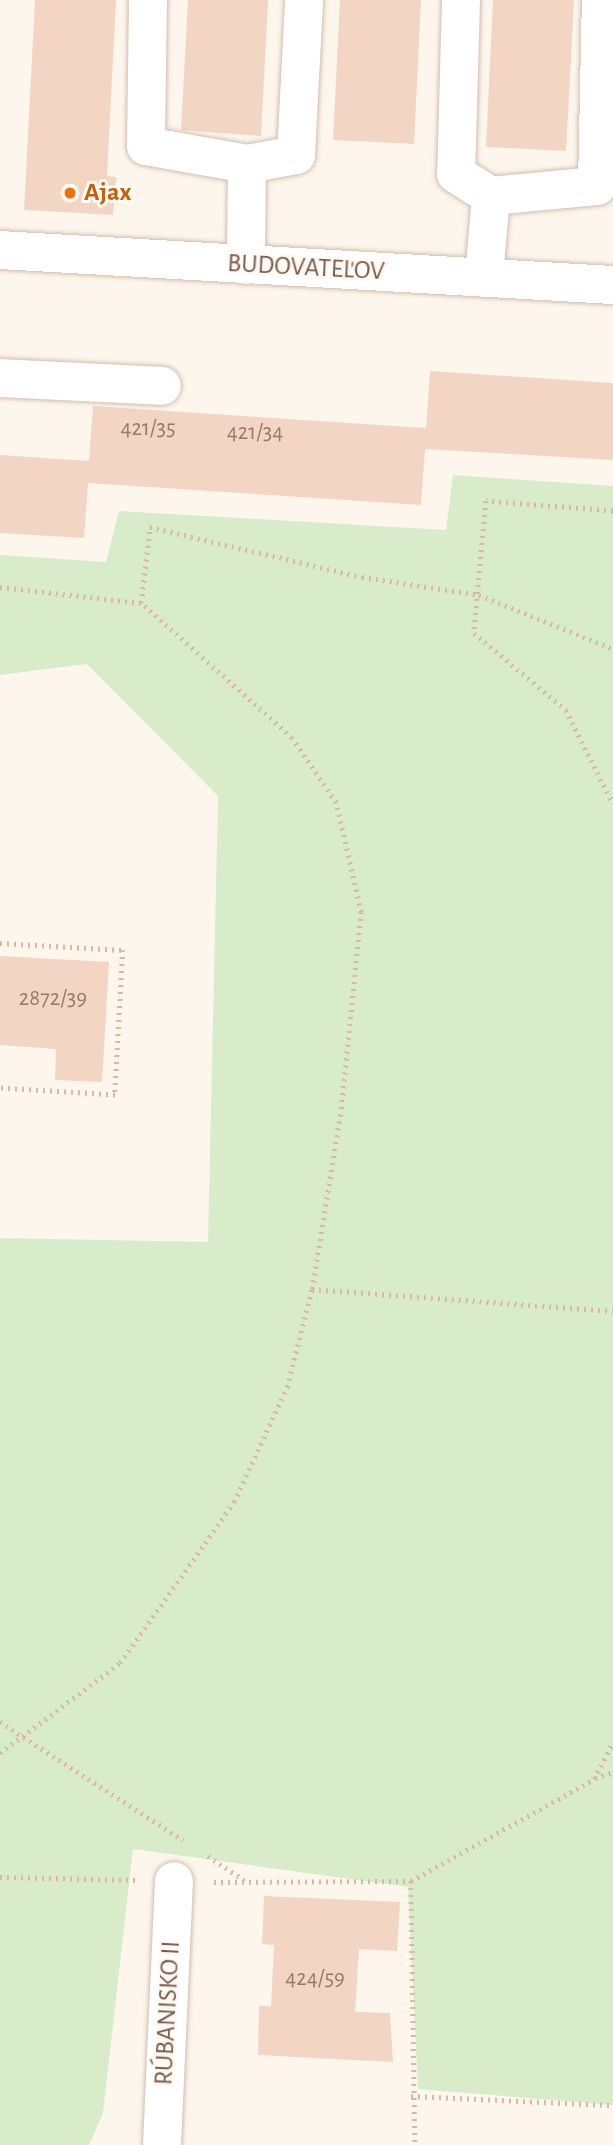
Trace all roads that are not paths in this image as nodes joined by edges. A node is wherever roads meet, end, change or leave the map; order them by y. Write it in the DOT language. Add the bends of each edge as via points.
graph roads {
  1 [pos="148,0"];
  2 [pos="304,0"];
  3 [pos="461,0"];
  4 [pos="601,0"];
  5 [pos="606,91"];
  6 [pos="247,164"];
  7 [pos="605,186"];
  8 [pos="491,196"];
  9 [pos="0,250"];
  10 [pos="246,265"];
  11 [pos="484,278"];
  12 [pos="613,285"];
  13 [pos="0,378"];
  14 [pos="162,386"];
  15 [pos="174,1881"];
  16 [pos="162,2145"];
  1 -- 6 [label="street" via="146,146"];
  2 -- 6 [label="street" via="296,155"];
  3 -- 8 [label="street" via="456,174"];
  4 -- 5 [label="street"];
  5 -- 7 [label="street"];
  6 -- 10 [label="street"];
  7 -- 8 [label="street"];
  8 -- 11 [label="street"];
  9 -- 10 [label="street, BUDOVATEĽOV"];
  10 -- 11 [label="street, BUDOVATEĽOV"];
  11 -- 12 [label="street, BUDOVATEĽOV"];
  13 -- 14 [label="street"];
  15 -- 16 [label="street, RÚBANISKO II"];
}
